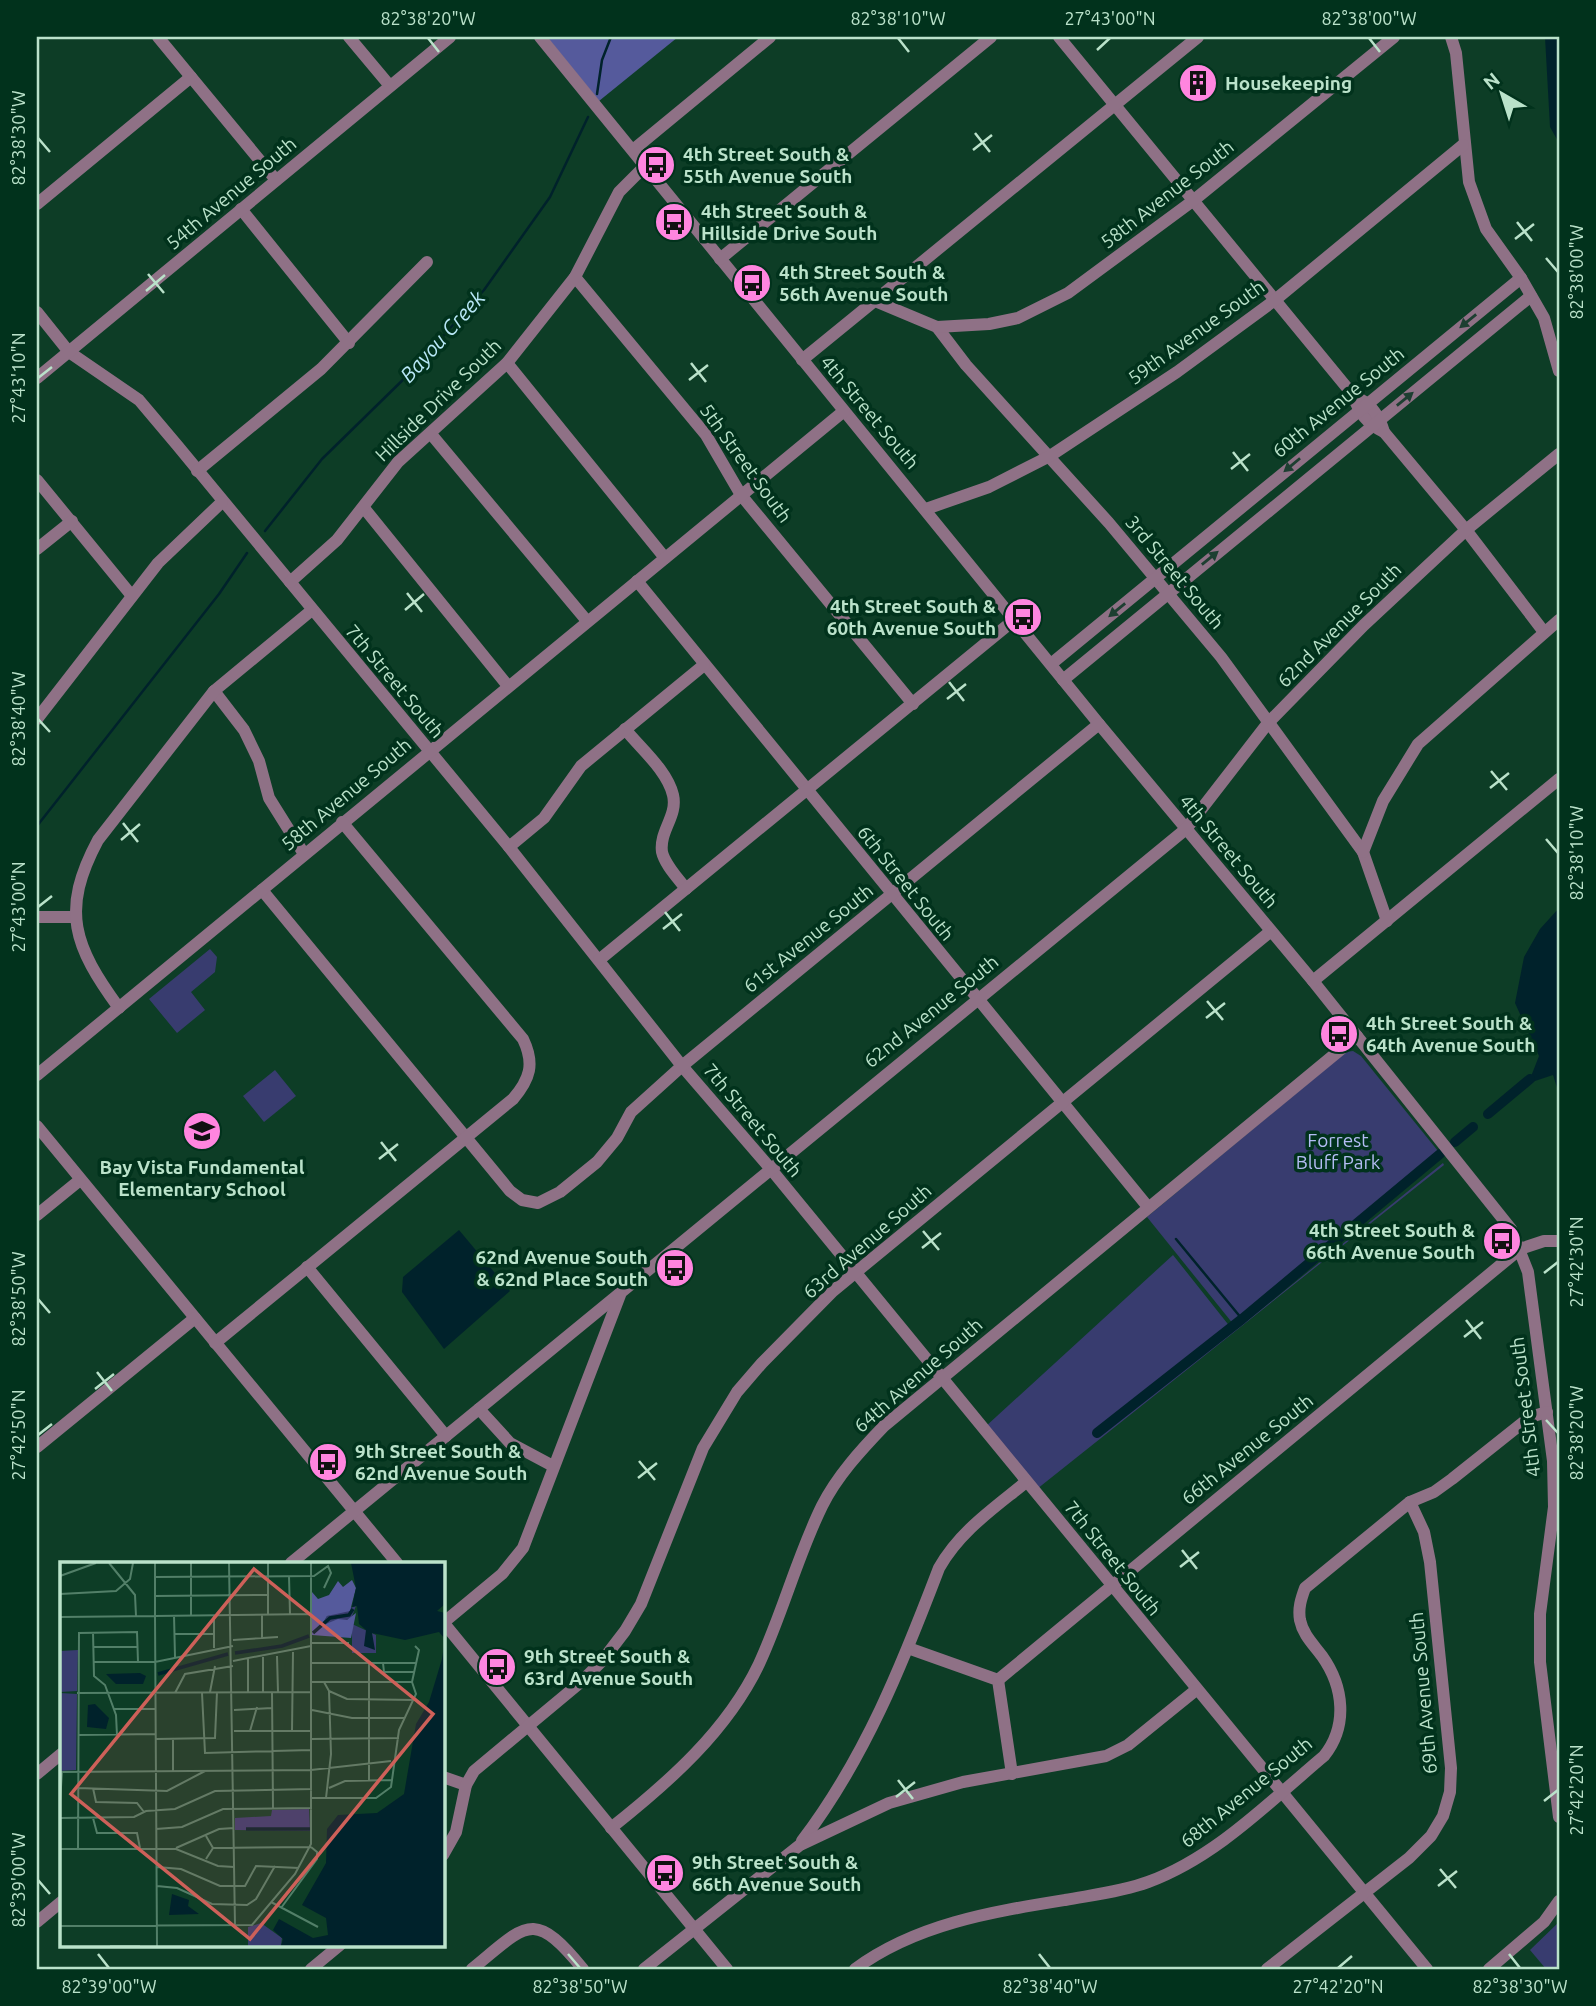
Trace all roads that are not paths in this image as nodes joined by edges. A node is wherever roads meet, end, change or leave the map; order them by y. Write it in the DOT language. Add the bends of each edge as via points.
graph roads {
  1 [pos="159,37"];
  2 [pos="349,37"];
  3 [pos="450,37"];
  4 [pos="540,37"];
  5 [pos="770,37"];
  6 [pos="991,37"];
  7 [pos="1059,37"];
  8 [pos="1198,37"];
  9 [pos="1394,37"];
  10 [pos="1451,37"];
  11 [pos="191,77"];
  12 [pos="390,86"];
  13 [pos="1114,104"];
  14 [pos="1463,145"];
  15 [pos="633,150"];
  16 [pos="645,166"];
  17 [pos="276,180"];
  18 [pos="1194,200"];
  19 [pos="37,204"];
  20 [pos="241,209"];
  21 [pos="720,259"];
  22 [pos="427,262"];
  23 [pos="575,277"];
  24 [pos="1521,278"];
  25 [pos="1531,296"];
  26 [pos="1275,300"];
  27 [pos="875,301"];
  28 [pos="37,312"];
  29 [pos="937,327"];
  30 [pos="349,343"];
  31 [pos="69,352"];
  32 [pos="802,360"];
  33 [pos="507,363"];
  34 [pos="1559,371"];
  35 [pos="37,378"];
  36 [pos="1362,407"];
  37 [pos="844,411"];
  38 [pos="1378,426"];
  39 [pos="431,433"];
  40 [pos="1559,454"];
  41 [pos="1050,456"];
  42 [pos="197,471"];
  43 [pos="37,480"];
  44 [pos="741,495"];
  45 [pos="222,502"];
  46 [pos="364,508"];
  47 [pos="926,509"];
  48 [pos="72,521"];
  49 [pos="1466,530"];
  50 [pos="37,550"];
  51 [pos="666,558"];
  52 [pos="1156,578"];
  53 [pos="637,581"];
  54 [pos="290,582"];
  55 [pos="1168,593"];
  56 [pos="132,596"];
  57 [pos="312,610"];
  58 [pos="1014,620"];
  59 [pos="1559,620"];
  60 [pos="587,621"];
  61 [pos="1544,632"];
  62 [pos="1051,664"];
  63 [pos="704,665"];
  64 [pos="1063,680"];
  65 [pos="508,686"];
  66 [pos="214,691"];
  67 [pos="913,704"];
  68 [pos="37,719"];
  69 [pos="1268,723"];
  70 [pos="1099,724"];
  71 [pos="625,729"];
  72 [pos="428,751"];
  73 [pos="1559,779"];
  74 [pos="806,791"];
  75 [pos="342,822"];
  76 [pos="1186,829"];
  77 [pos="509,847"];
  78 [pos="1363,852"];
  79 [pos="304,854"];
  80 [pos="686,889"];
  81 [pos="262,890"];
  82 [pos="891,894"];
  83 [pos="37,917"];
  84 [pos="75,917"];
  85 [pos="1387,920"];
  86 [pos="1270,931"];
  87 [pos="599,960"];
  88 [pos="1313,981"];
  89 [pos="976,999"];
  90 [pos="118,1008"];
  91 [pos="1357,1036"];
  92 [pos="682,1066"];
  93 [pos="37,1075"];
  94 [pos="1062,1102"];
  95 [pos="37,1126"];
  96 [pos="466,1138"];
  97 [pos="770,1168"];
  98 [pos="80,1180"];
  99 [pos="1148,1207"];
  100 [pos="37,1215"];
  101 [pos="1559,1241"];
  102 [pos="1520,1249"];
  103 [pos="307,1267"];
  104 [pos="855,1273"];
  105 [pos="622,1291"];
  106 [pos="195,1318"];
  107 [pos="215,1343"];
  108 [pos="940,1379"];
  109 [pos="479,1409"];
  110 [pos="1547,1412"];
  111 [pos="446,1436"];
  112 [pos="37,1447"];
  113 [pos="553,1466"];
  114 [pos="1026,1482"];
  115 [pos="1410,1502"];
  116 [pos="355,1510"];
  117 [pos="292,1562"];
  118 [pos="396,1562"];
  119 [pos="1111,1586"];
  120 [pos="444,1622"];
  121 [pos="444,1624"];
  122 [pos="908,1648"];
  123 [pos="998,1680"];
  124 [pos="1196,1690"];
  125 [pos="1559,1715"];
  126 [pos="1546,1717"];
  127 [pos="527,1726"];
  128 [pos="60,1755"];
  129 [pos="37,1774"];
  130 [pos="1012,1774"];
  131 [pos="444,1777"];
  132 [pos="466,1785"];
  133 [pos="1280,1792"];
  134 [pos="1559,1818"];
  135 [pos="611,1828"];
  136 [pos="800,1845"];
  137 [pos="444,1853"];
  138 [pos="1365,1893"];
  139 [pos="1559,1901"];
  140 [pos="60,1903"];
  141 [pos="37,1922"];
  142 [pos="694,1928"];
  143 [pos="339,1946"];
  144 [pos="311,1969"];
  145 [pos="472,1969"];
  146 [pos="583,1969"];
  147 [pos="644,1969"];
  148 [pos="727,1969"];
  149 [pos="855,1969"];
  150 [pos="1267,1969"];
  151 [pos="1427,1969"];
  152 [pos="1489,1969"];
  1 -- 11 [label="street"];
  2 -- 12 [label="street"];
  3 -- 12 [label="street, 54th Avenue South"];
  4 -- 15 [label="street, 4th Street South"];
  5 -- 15 [label="street"];
  6 -- 21 [label="street"];
  7 -- 13 [label="street"];
  8 -- 13 [label="street"];
  9 -- 18 [label="street, 58th Avenue South"];
  10 -- 14 [label="street"];
  11 -- 17 [label="street"];
  11 -- 19 [label="street"];
  12 -- 17 [label="street, 54th Avenue South"];
  13 -- 18 [label="street"];
  13 -- 27 [label="street"];
  14 -- 24 [label="street" via="1469,183 1486,229"];
  14 -- 26 [label="street, 59th Avenue South"];
  15 -- 16 [label="street, 4th Street South"];
  16 -- 21 [label="street, 4th Street South"];
  16 -- 23 [label="street, Hillside Drive South" via="619,192"];
  17 -- 20 [label="street, 54th Avenue South"];
  18 -- 26 [label="street"];
  18 -- 29 [label="street, 58th Avenue South" via="1038,310 989,324"];
  20 -- 30 [label="street"];
  20 -- 31 [label="street, 54th Avenue South"];
  21 -- 32 [label="street, 4th Street South"];
  22 -- 30 [label="street"];
  23 -- 33 [label="street, Hillside Drive South"];
  23 -- 44 [label="street, 5th Street South" via="705,435"];
  24 -- 25 [label="street"];
  24 -- 36 [label="street, 60th Avenue South, one-way"];
  25 -- 34 [label="street" via="1548,327"];
  38 -- 25 [label="street, 60th Avenue South, one-way"];
  26 -- 36 [label="street"];
  26 -- 41 [label="street, 59th Avenue South"];
  27 -- 29 [label="street, 3rd Street South"];
  27 -- 32 [label="street"];
  28 -- 31 [label="street, 7th Street South"];
  29 -- 41 [label="street, 3rd Street South"];
  30 -- 42 [label="street"];
  31 -- 35 [label="street, 54th Avenue South"];
  31 -- 42 [label="street, 7th Street South" via="139,400"];
  32 -- 37 [label="street, 4th Street South"];
  33 -- 39 [label="street, Hillside Drive South"];
  33 -- 51 [label="street"];
  36 -- 38 [label="street"];
  36 -- 52 [label="street, 60th Avenue South, one-way"];
  37 -- 44 [label="street, 58th Avenue South"];
  37 -- 47 [label="street, 4th Street South"];
  38 -- 49 [label="street"];
  55 -- 38 [label="street, 60th Avenue South, one-way"];
  39 -- 46 [label="street, Hillside Drive South" via="398,462"];
  39 -- 60 [label="street"];
  40 -- 49 [label="street, 62nd Avenue South"];
  41 -- 47 [label="street, 59th Avenue South" via="989,487"];
  41 -- 52 [label="street, 3rd Street South"];
  42 -- 45 [label="street, 7th Street South"];
  43 -- 48 [label="street"];
  44 -- 51 [label="street, 58th Avenue South"];
  44 -- 67 [label="street, 5th Street South"];
  45 -- 54 [label="street, 7th Street South"];
  45 -- 56 [label="street"];
  46 -- 54 [label="street, Hillside Drive South" via="337,540"];
  46 -- 65 [label="street"];
  47 -- 58 [label="street, 4th Street South"];
  48 -- 50 [label="street"];
  48 -- 56 [label="street"];
  49 -- 61 [label="street"];
  49 -- 69 [label="street, 62nd Avenue South"];
  51 -- 53 [label="street, 58th Avenue South"];
  52 -- 55 [label="street, 3rd Street South"];
  52 -- 62 [label="street, 60th Avenue South, one-way"];
  53 -- 60 [label="street, 58th Avenue South"];
  53 -- 63 [label="street, 6th Street South"];
  54 -- 57 [label="street, 7th Street South"];
  55 -- 64 [label="street, 60th Avenue South"];
  55 -- 69 [label="street, 3rd Street South"];
  56 -- 68 [label="street"];
  57 -- 66 [label="street"];
  57 -- 72 [label="street, 7th Street South"];
  58 -- 62 [label="street, 4th Street South"];
  58 -- 67 [label="street"];
  59 -- 61 [label="street"];
  60 -- 65 [label="street, 58th Avenue South"];
  61 -- 78 [label="street" via="1418,744 1383,802"];
  62 -- 64 [label="street, 4th Street South"];
  63 -- 71 [label="street"];
  63 -- 74 [label="street, 6th Street South"];
  64 -- 70 [label="street, 4th Street South"];
  65 -- 72 [label="street, 58th Avenue South"];
  66 -- 79 [label="street" via="244,730 259,761 269,799"];
  66 -- 84 [label="street" via="98,840 85,864"];
  67 -- 74 [label="street"];
  69 -- 76 [label="street, 62nd Avenue South"];
  69 -- 78 [label="street, 3rd Street South"];
  70 -- 76 [label="street, 4th Street South"];
  70 -- 82 [label="street, 61st Avenue South"];
  71 -- 77 [label="street" via="581,766 544,818"];
  71 -- 80 [label="street" via="673,792 675,805 662,837 663,854"];
  72 -- 75 [label="street, 58th Avenue South"];
  72 -- 77 [label="street, 7th Street South"];
  73 -- 85 [label="street"];
  74 -- 80 [label="street"];
  74 -- 82 [label="street, 6th Street South"];
  75 -- 79 [label="street, 58th Avenue South"];
  75 -- 96 [label="street" via="523,1039 530,1060 530,1074 523,1087"];
  76 -- 86 [label="street, 4th Street South"];
  76 -- 89 [label="street, 62nd Avenue South"];
  77 -- 87 [label="street, 7th Street South"];
  78 -- 85 [label="street, 3rd Street South"];
  79 -- 81 [label="street, 58th Avenue South"];
  80 -- 87 [label="street"];
  81 -- 90 [label="street, 58th Avenue South"];
  81 -- 96 [label="street"];
  82 -- 89 [label="street, 6th Street South"];
  82 -- 92 [label="street, 61st Avenue South"];
  83 -- 84 [label="street"];
  84 -- 90 [label="street" via="91,969"];
  85 -- 88 [label="street"];
  86 -- 88 [label="street, 4th Street South"];
  86 -- 94 [label="street, 63rd Avenue South"];
  87 -- 92 [label="street, 7th Street South"];
  88 -- 91 [label="street, 4th Street South"];
  89 -- 94 [label="street, 6th Street South"];
  89 -- 97 [label="street, 62nd Avenue South"];
  90 -- 93 [label="street, 58th Avenue South"];
  91 -- 99 [label="street, 64th Avenue South"];
  91 -- 102 [label="street, 4th Street South" via="1505,1220"];
  92 -- 96 [label="street, 61st Avenue South" via="631,1112 617,1139 590,1168 538,1203 522,1200"];
  92 -- 97 [label="street, 7th Street South"];
  94 -- 99 [label="street, 6th Street South"];
  94 -- 104 [label="street, 63rd Avenue South"];
  95 -- 98 [label="street"];
  96 -- 103 [label="street"];
  97 -- 104 [label="street, 7th Street South"];
  97 -- 105 [label="street, 62nd Avenue South"];
  98 -- 100 [label="street"];
  98 -- 106 [label="street"];
  99 -- 108 [label="street, 64th Avenue South"];
  101 -- 102 [label="street"];
  102 -- 110 [label="street, 4th Street South" via="1528,1272"];
  102 -- 119 [label="street, 66th Avenue South"];
  103 -- 107 [label="street"];
  103 -- 111 [label="street"];
  104 -- 108 [label="street, 7th Street South"];
  104 -- 127 [label="street, 63rd Avenue South" via="737,1392 703,1448 641,1604 625,1631 581,1682"];
  105 -- 109 [label="street, 62nd Avenue South"];
  105 -- 113 [label="street"];
  106 -- 107 [label="street"];
  106 -- 112 [label="street"];
  107 -- 116 [label="street"];
  108 -- 114 [label="street, 7th Street South"];
  108 -- 135 [label="street, 64th Avenue South" via="869,1442 823,1504 759,1664 739,1699 689,1760"];
  109 -- 111 [label="street, 62nd Avenue South"];
  109 -- 113 [label="street" via="510,1443"];
  110 -- 115 [label="street, 68th Avenue South" via="1530,1417 1434,1492"];
  110 -- 126 [label="street, 4th Street South" via="1554,1507 1540,1614"];
  111 -- 116 [label="street, 62nd Avenue South"];
  113 -- 120 [label="street" via="531,1532 518,1555"];
  114 -- 119 [label="street, 7th Street South"];
  114 -- 122 [label="street" via="949,1550"];
  115 -- 133 [label="street, 68th Avenue South" via="1305,1588 1300,1622 1338,1686 1340,1719 1324,1756"];
  115 -- 138 [label="street, 69th Avenue South" via="1424,1532 1430,1562 1450,1791 1431,1836"];
  116 -- 117 [label="street, 62nd Avenue South"];
  116 -- 118 [label="street"];
  119 -- 123 [label="street, 66th Avenue South"];
  119 -- 124 [label="street, 7th Street South"];
  121 -- 127 [label="street"];
  122 -- 123 [label="street"];
  122 -- 136 [label="street" via="854,1765"];
  123 -- 130 [label="street"];
  124 -- 130 [label="street" via="1128,1745 1106,1756"];
  124 -- 133 [label="street, 7th Street South"];
  125 -- 126 [label="street"];
  126 -- 134 [label="street, 4th Street South"];
  127 -- 132 [label="street, 63rd Avenue South" via="485,1759"];
  127 -- 135 [label="street"];
  128 -- 129 [label="street"];
  130 -- 136 [label="street" via="889,1803"];
  131 -- 132 [label="street"];
  132 -- 137 [label="street, 63rd Avenue South" via="456,1832"];
  133 -- 138 [label="street, 7th Street South"];
  133 -- 149 [label="street, 68th Avenue South" via="1205,1854 1156,1879 1113,1892 960,1920 893,1946"];
  135 -- 142 [label="street"];
  136 -- 142 [label="street"];
  138 -- 150 [label="street, 69th Avenue South"];
  138 -- 151 [label="street, 7th Street South"];
  139 -- 152 [label="street" via="1544,1922"];
  140 -- 141 [label="street"];
  142 -- 147 [label="street"];
  142 -- 148 [label="street"];
  143 -- 144 [label="street"];
  145 -- 146 [label="street" via="514,1935 540,1929 552,1934"];
}
